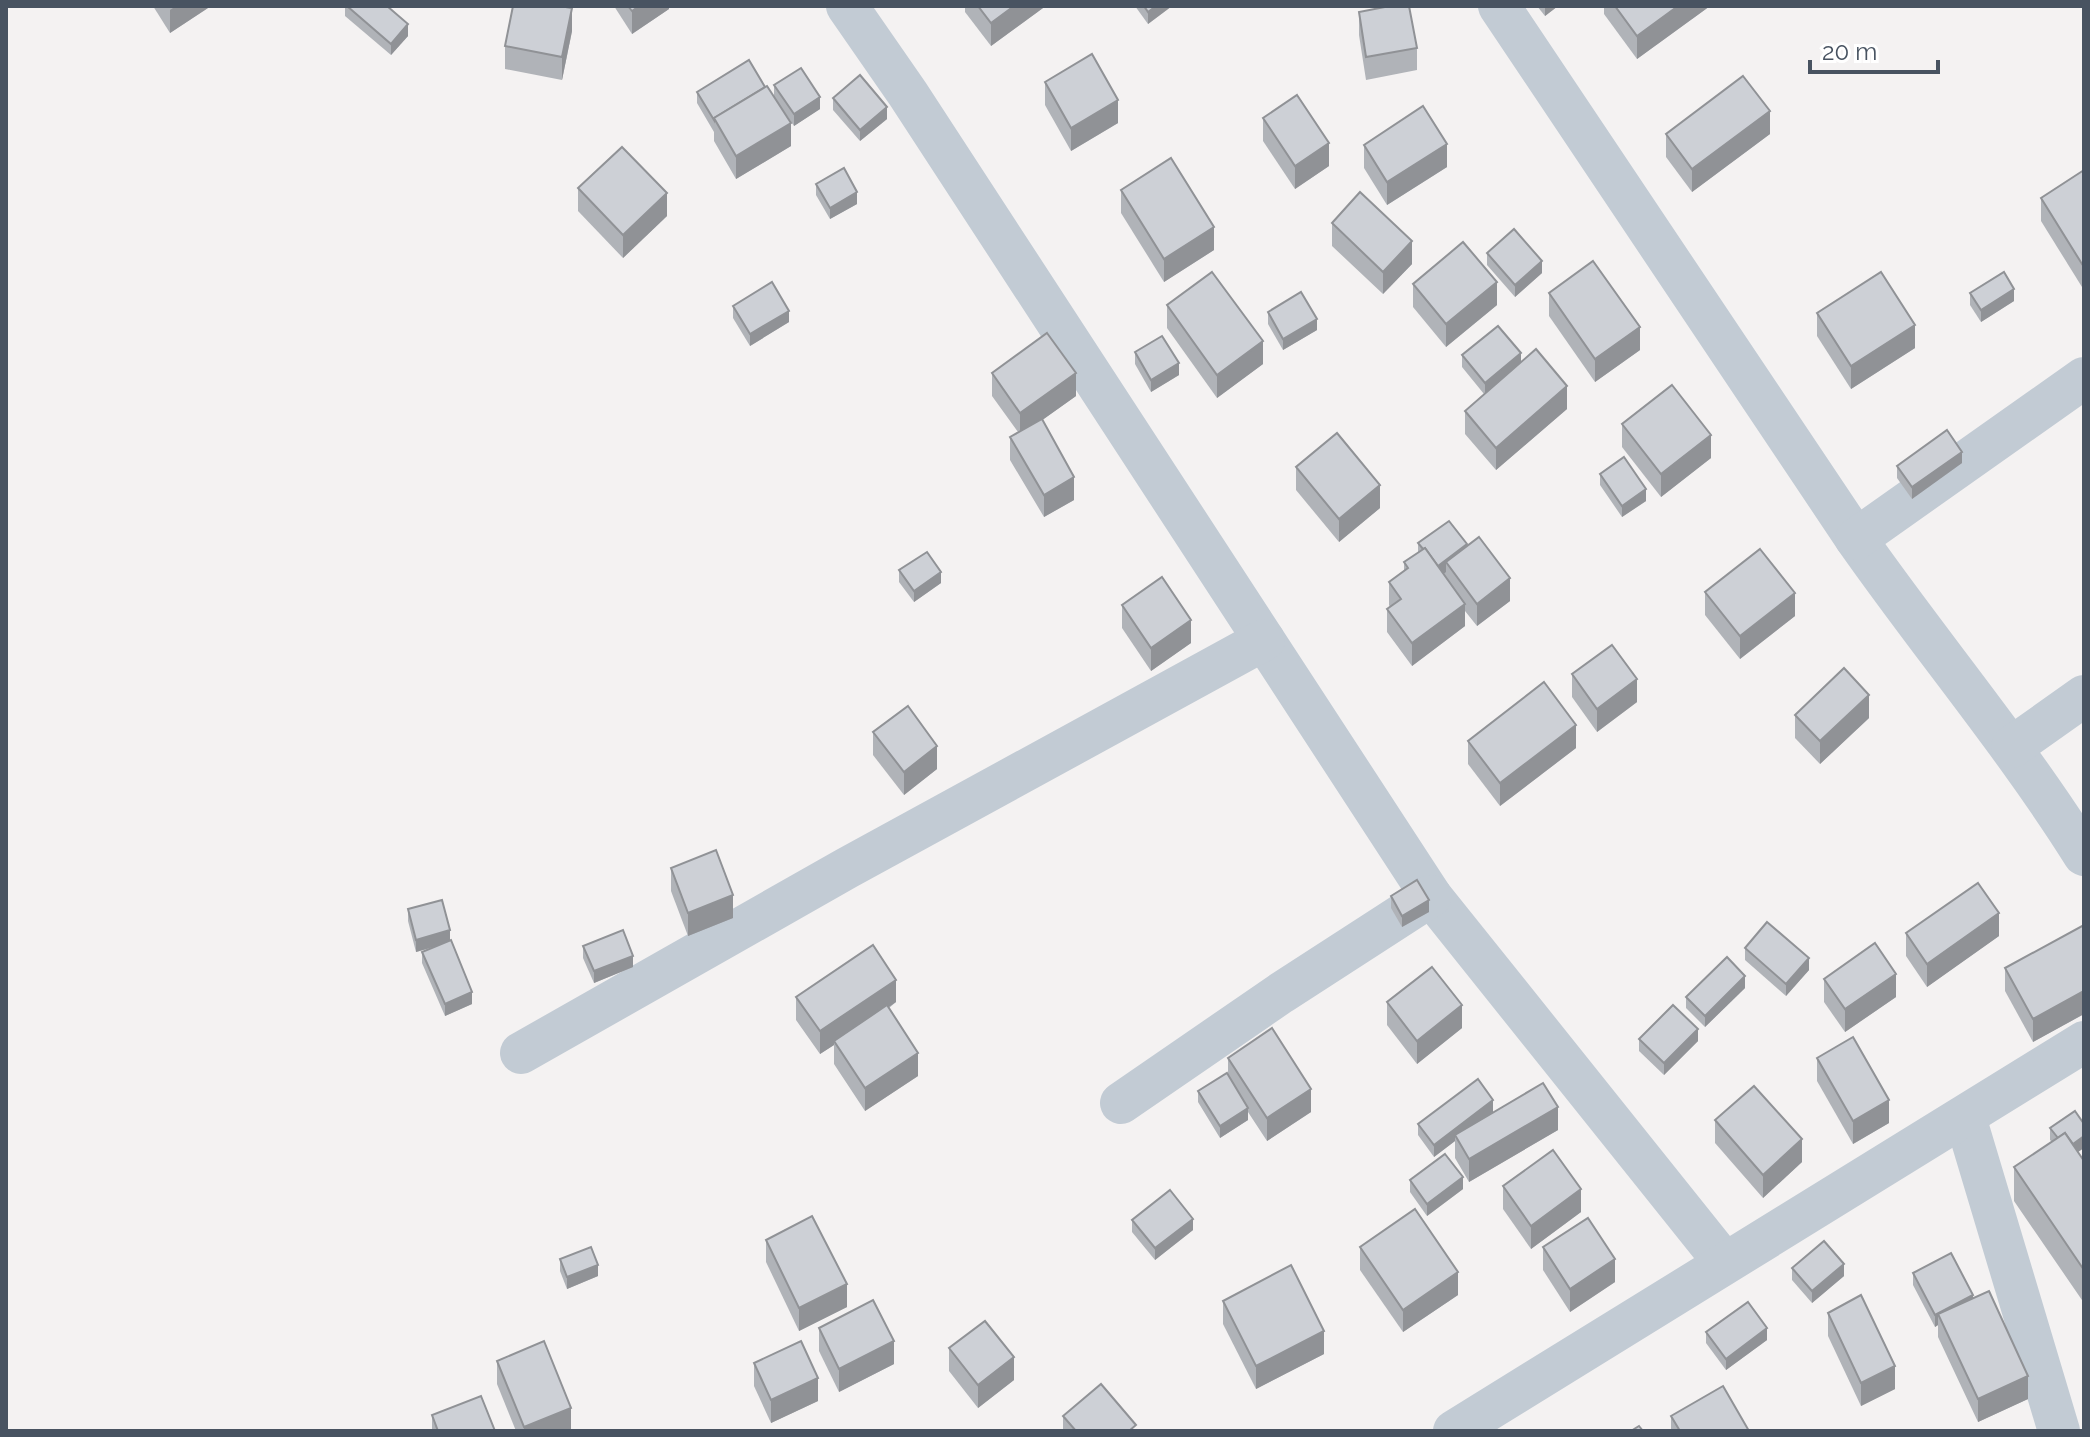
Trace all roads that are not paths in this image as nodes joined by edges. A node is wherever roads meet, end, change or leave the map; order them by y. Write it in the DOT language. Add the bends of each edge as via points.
graph roads {
  1 [pos="847,6"];
  2 [pos="1499,6"];
  3 [pos="2084,378"];
  4 [pos="1856,539"];
  5 [pos="1264,640"];
  6 [pos="2084,696"];
  7 [pos="2012,747"];
  8 [pos="2084,855"];
  9 [pos="1431,896"];
  10 [pos="2084,1042"];
  11 [pos="521,1053"];
  12 [pos="1121,1103"];
  13 [pos="1965,1117"];
  14 [pos="1724,1262"];
  15 [pos="1454,1431"];
  16 [pos="2059,1431"];
  1 -- 5 [label="street"];
  2 -- 4 [label="street"];
  3 -- 4 [label="street"];
  4 -- 7 [label="street"];
  5 -- 9 [label="street"];
  5 -- 11 [label="street"];
  6 -- 7 [label="street"];
  7 -- 8 [label="street"];
  9 -- 12 [label="street"];
  9 -- 14 [label="street"];
  10 -- 13 [label="street"];
  13 -- 14 [label="street"];
  13 -- 16 [label="street"];
  14 -- 15 [label="street"];
}
